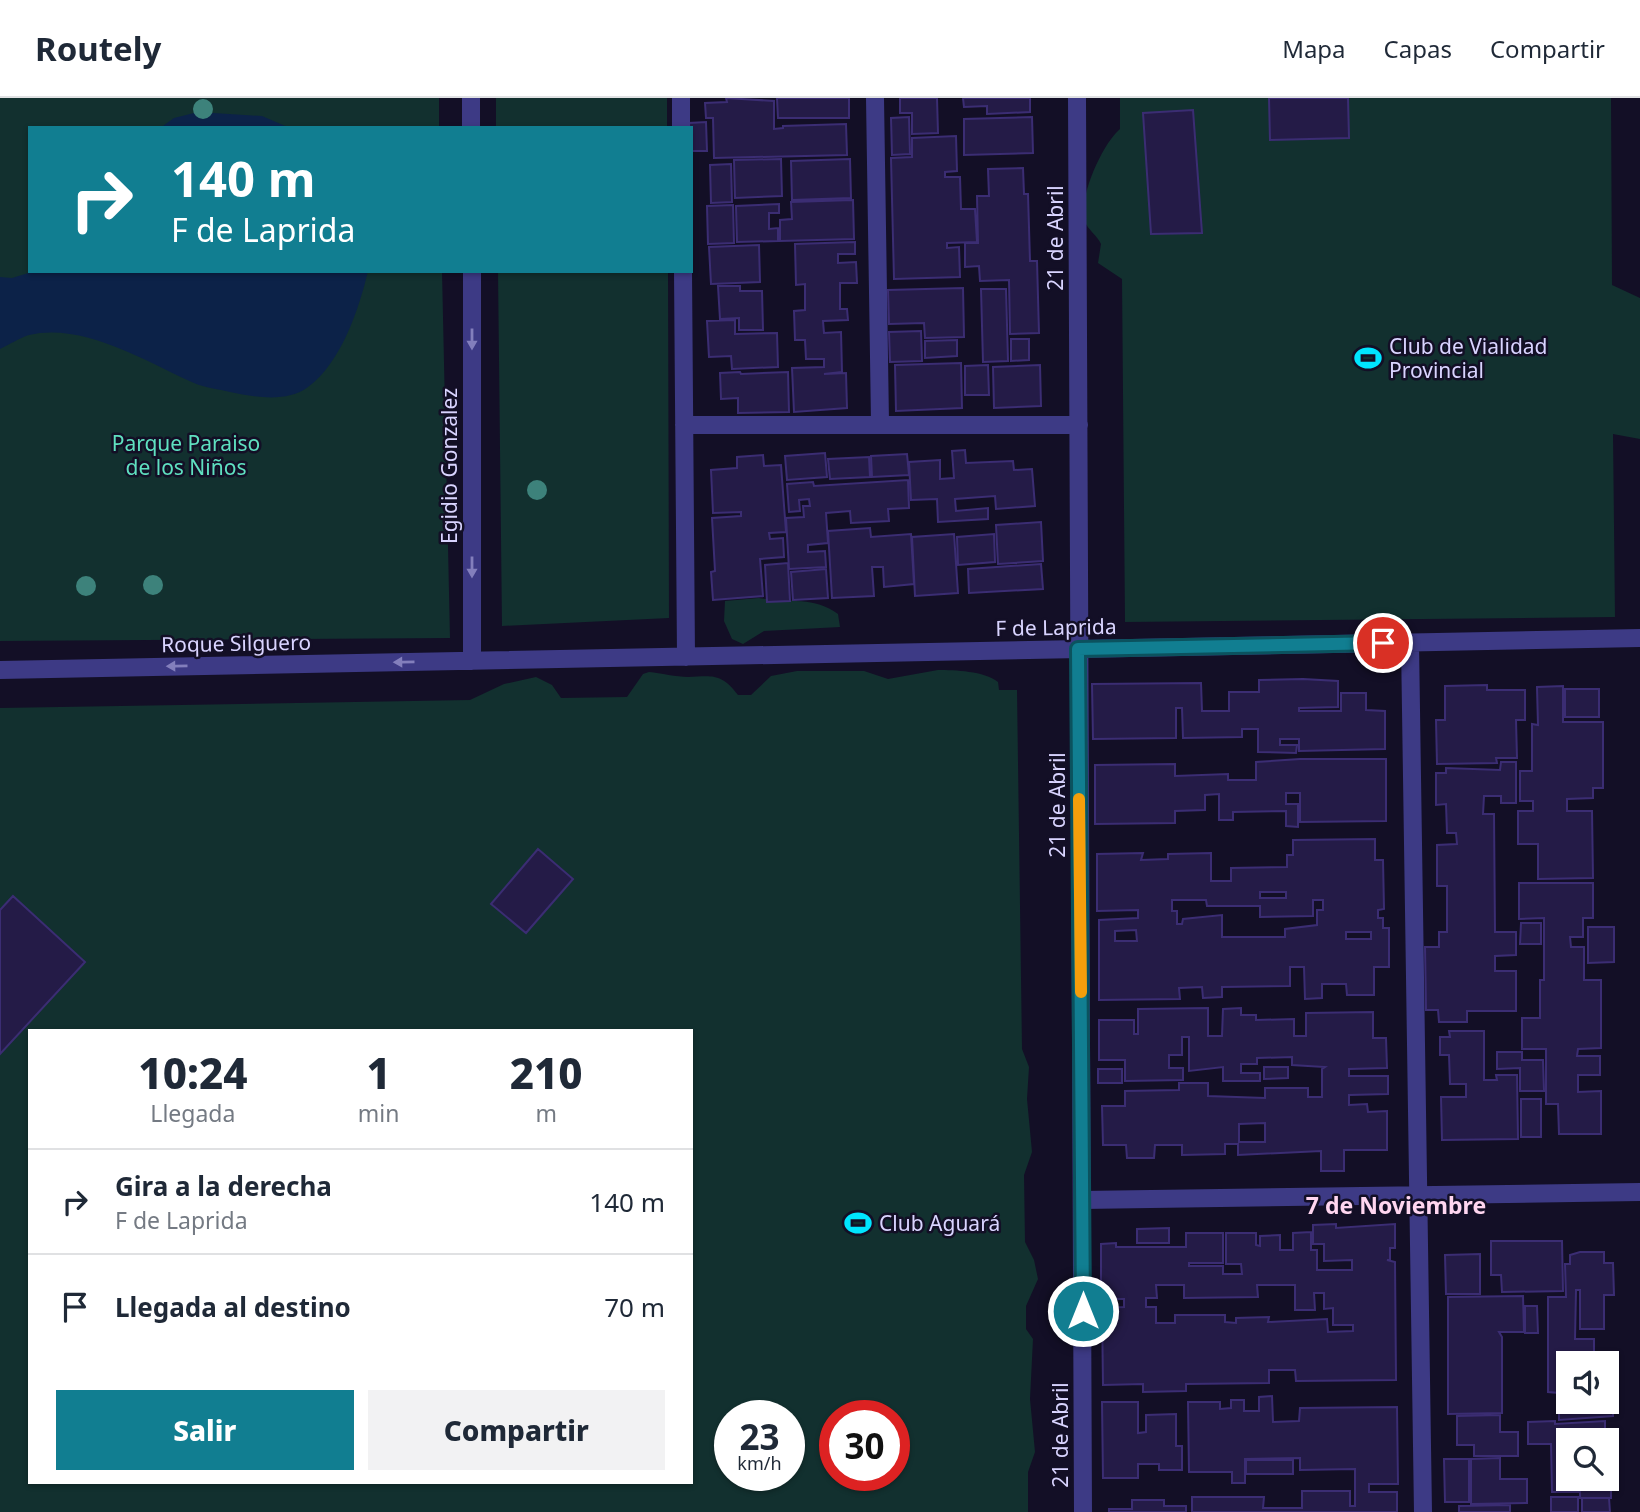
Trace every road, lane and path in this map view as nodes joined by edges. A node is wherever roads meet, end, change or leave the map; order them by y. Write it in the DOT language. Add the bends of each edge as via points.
graph roads {
  1 [pos="471,98"];
  2 [pos="681,98"];
  3 [pos="875,98"];
  4 [pos="1077,98"];
  5 [pos="471,126"];
  6 [pos="681,126"];
  7 [pos="472,273"];
  8 [pos="683,273"];
  9 [pos="880,422"];
  10 [pos="684,425"];
  11 [pos="1079,425"];
  12 [pos="1640,638"];
  13 [pos="1410,643"];
  14 [pos="1078,649"];
  15 [pos="685,657"];
  16 [pos="472,661"];
  17 [pos="0,670"];
  18 [pos="1640,1192"];
  19 [pos="1417,1196"];
  20 [pos="1082,1200"];
  21 [pos="1083,1512"];
  22 [pos="1423,1512"];
  1 -- 5 [label="street"];
  2 -- 6 [label="street"];
  3 -- 9 [label="street"];
  4 -- 11 [label="street, 21 de Abril"];
  7 -- 16 [label="street, Egidio Gonzalez, one-way"];
  8 -- 10 [label="street"];
  9 -- 10 [label="street"];
  9 -- 11 [label="street"];
  10 -- 15 [label="street"];
  11 -- 14 [label="street, 21 de Abril"];
  12 -- 13 [label="street, F de Laprida"];
  13 -- 14 [label="street, F de Laprida"];
  13 -- 19 [label="street"];
  14 -- 15 [label="street, F de Laprida"];
  14 -- 20 [label="street, 21 de Abril"];
  15 -- 16 [label="street, F de Laprida"];
  16 -- 17 [label="street, Roque Silguero, one-way"];
  18 -- 19 [label="street"];
  19 -- 20 [label="street"];
  19 -- 22 [label="street"];
  20 -- 21 [label="street, 21 de Abril"];
}
